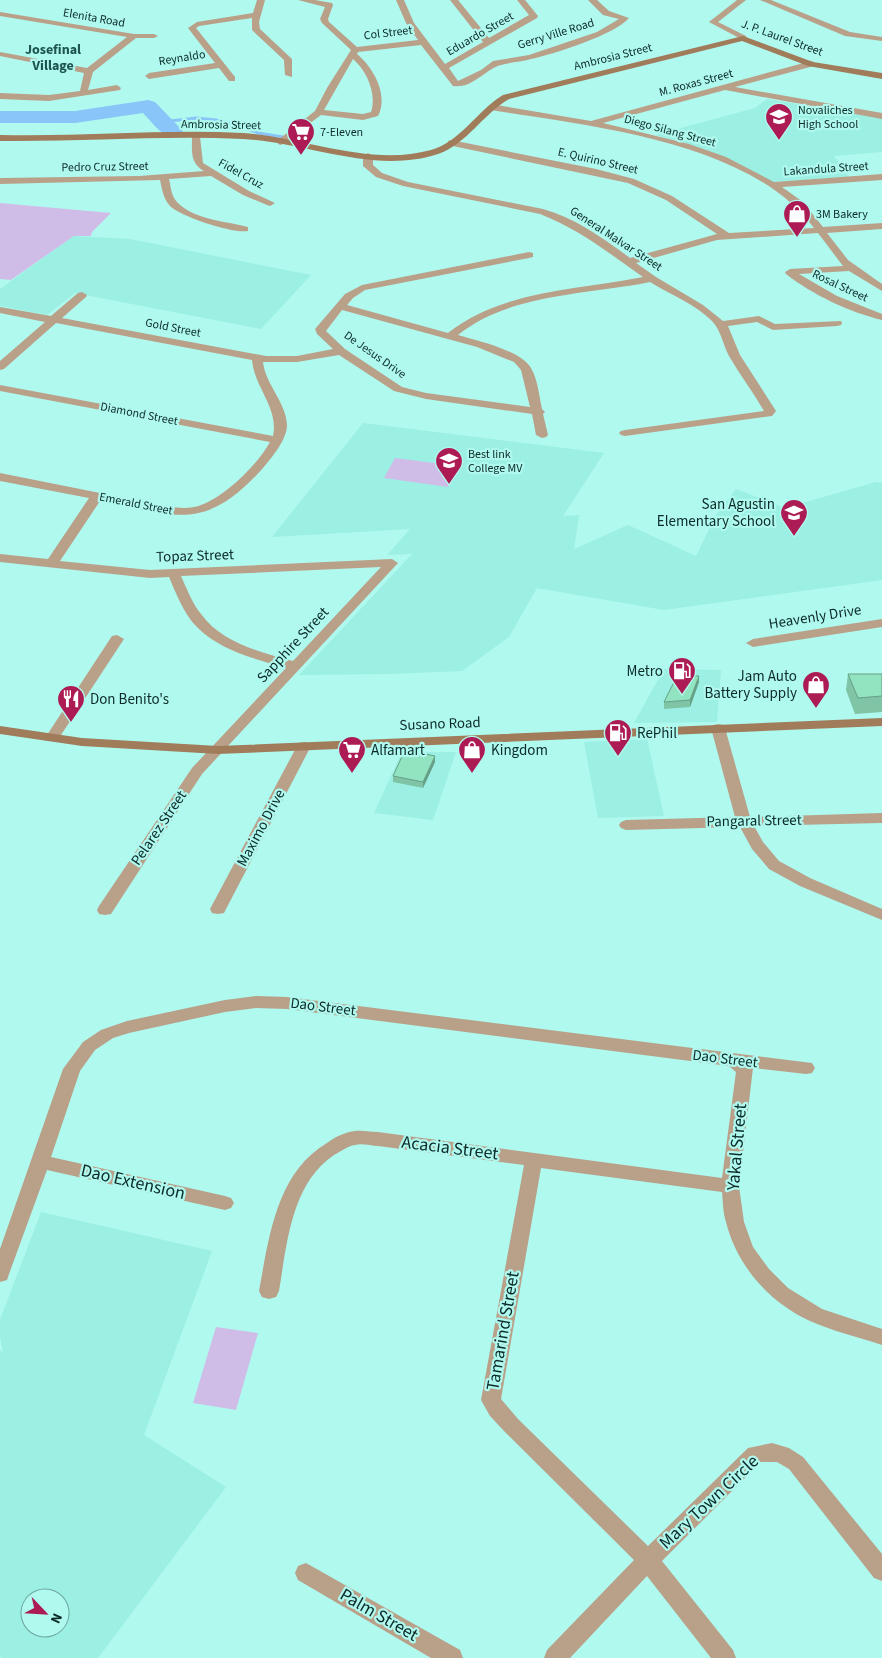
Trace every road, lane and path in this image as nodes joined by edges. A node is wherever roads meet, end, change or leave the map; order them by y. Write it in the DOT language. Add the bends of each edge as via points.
graph roads {
  1 [pos="261,0"];
  2 [pos="302,0"];
  3 [pos="400,0"];
  4 [pos="454,0"];
  5 [pos="521,0"];
  6 [pos="592,0"];
  7 [pos="742,0"];
  8 [pos="764,0"];
  9 [pos="0,14"];
  10 [pos="257,15"];
  11 [pos="134,36"];
  12 [pos="154,36"];
  13 [pos="743,38"];
  14 [pos="882,39"];
  15 [pos="423,42"];
  16 [pos="488,42"];
  17 [pos="354,52"];
  18 [pos="0,54"];
  19 [pos="219,64"];
  20 [pos="811,64"];
  21 [pos="445,67"];
  22 [pos="89,71"];
  23 [pos="288,75"];
  24 [pos="149,76"];
  25 [pos="882,76"];
  26 [pos="232,79"];
  27 [pos="117,88"];
  28 [pos="725,89"];
  29 [pos="83,94"];
  30 [pos="0,96"];
  31 [pos="491,107"];
  32 [pos="319,112"];
  33 [pos="882,116"];
  34 [pos="588,124"];
  35 [pos="196,137"];
  36 [pos="0,138"];
  37 [pos="283,140"];
  38 [pos="451,143"];
  39 [pos="368,156"];
  40 [pos="211,173"];
  41 [pos="882,177"];
  42 [pos="164,178"];
  43 [pos="0,181"];
  44 [pos="772,185"];
  45 [pos="270,203"];
  46 [pos="882,226"];
  47 [pos="245,229"];
  48 [pos="819,230"];
  49 [pos="727,236"];
  50 [pos="529,255"];
  51 [pos="630,261"];
  52 [pos="852,268"];
  53 [pos="652,279"];
  54 [pos="882,288"];
  55 [pos="82,295"];
  56 [pos="339,306"];
  57 [pos="0,310"];
  58 [pos="882,317"];
  59 [pos="54,320"];
  60 [pos="837,323"];
  61 [pos="721,324"];
  62 [pos="450,336"];
  63 [pos="341,350"];
  64 [pos="256,358"];
  65 [pos="0,368"];
  66 [pos="0,388"];
  67 [pos="538,412"];
  68 [pos="624,433"];
  69 [pos="542,435"];
  70 [pos="277,440"];
  71 [pos="0,477"];
  72 [pos="97,496"];
  73 [pos="0,558"];
  74 [pos="392,563"];
  75 [pos="51,564"];
  76 [pos="173,574"];
  77 [pos="882,622"];
  78 [pos="117,639"];
  79 [pos="753,643"];
  80 [pos="295,666"];
  81 [pos="882,722"];
  82 [pos="718,728"];
  83 [pos="0,730"];
  84 [pos="52,738"];
  85 [pos="304,746"];
  86 [pos="218,750"];
  87 [pos="882,818"];
  88 [pos="744,821"];
  89 [pos="626,825"];
  90 [pos="218,909"];
  91 [pos="105,910"];
  92 [pos="882,915"];
  93 [pos="733,1060"];
  94 [pos="806,1068"];
  95 [pos="534,1159"];
  96 [pos="41,1162"];
  97 [pos="730,1186"];
  98 [pos="225,1203"];
  99 [pos="0,1274"];
  100 [pos="269,1291"];
  101 [pos="882,1336"];
  102 [pos="648,1560"];
  103 [pos="882,1571"];
  104 [pos="306,1572"];
  105 [pos="452,1658"];
  106 [pos="555,1658"];
  107 [pos="724,1658"];
  1 -- 10 [label="street"];
  2 -- 17 [label="street" via="329,5 324,19 326,24"];
  3 -- 15 [label="street"];
  4 -- 16 [label="street"];
  5 -- 16 [label="street, Eduardo Street" via="534,16"];
  6 -- 21 [label="street, Gerry Ville Road" via="606,13 625,18 600,34 531,57 496,63 465,82 456,84"];
  7 -- 13 [label="street, J. P. Laurel Street" via="713,22"];
  8 -- 14 [label="street" via="848,34"];
  9 -- 11 [label="street, Elenita Road"];
  10 -- 19 [label="street" via="193,26"];
  10 -- 23 [label="street" via="256,30 288,60"];
  11 -- 12 [label="street, Elenita Road"];
  11 -- 22 [label="street"];
  13 -- 20 [label="street, J. P. Laurel Street"];
  13 -- 31 [label="street, Ambrosia Street" via="506,97"];
  15 -- 17 [label="street, Col Street"];
  15 -- 21 [label="street"];
  16 -- 21 [label="street, Eduardo Street"];
  17 -- 32 [label="street"];
  17 -- 32 [label="street" via="364,65 379,100 375,114 363,117"];
  18 -- 22 [label="street"];
  19 -- 24 [label="street, Reynaldo"];
  19 -- 26 [label="street"];
  20 -- 25 [label="street, J. P. Laurel Street"];
  20 -- 28 [label="street, M. Roxas Street"];
  22 -- 29 [label="street"];
  27 -- 29 [label="street"];
  28 -- 33 [label="street"];
  28 -- 34 [label="street, M. Roxas Street"];
  29 -- 30 [label="street" via="48,98"];
  31 -- 34 [label="street, Diego Silang Street"];
  31 -- 38 [label="street, Ambrosia Street"];
  32 -- 37 [label="street"];
  34 -- 44 [label="street, Diego Silang Street" via="693,148"];
  35 -- 36 [label="street, Ambrosia Street"];
  35 -- 37 [label="street, Ambrosia Street" via="244,136"];
  35 -- 40 [label="street, Fidel Cruz" via="199,164"];
  37 -- 39 [label="street, Ambrosia Street"];
  38 -- 39 [label="street, Ambrosia Street" via="437,151 410,157"];
  38 -- 49 [label="street, E. Quirino Street" via="631,181 669,198"];
  39 -- 51 [label="street, General Malvar Street" via="368,166 372,171 389,179 558,217"];
  40 -- 42 [label="street, Pedro Cruz Street"];
  40 -- 45 [label="street, Fidel Cruz"];
  41 -- 44 [label="street, Lakandula Street"];
  42 -- 43 [label="street, Pedro Cruz Street"];
  42 -- 47 [label="street" via="169,198 179,207 203,220"];
  44 -- 48 [label="street, Diego Silang Street" via="795,200"];
  46 -- 48 [label="street"];
  48 -- 49 [label="street"];
  48 -- 52 [label="street, Diego Silang Street"];
  49 -- 51 [label="street"];
  50 -- 56 [label="street, De Jesus Drive" via="370,286 355,291"];
  51 -- 53 [label="street, General Malvar Street"];
  52 -- 54 [label="street, Diego Silang Street"];
  52 -- 58 [label="street, Rosal Street" via="790,272 800,281"];
  53 -- 61 [label="street, General Malvar Street"];
  53 -- 62 [label="street" via="495,310 477,317"];
  55 -- 59 [label="street"];
  56 -- 62 [label="street, De Jesus Drive"];
  56 -- 63 [label="street, De Jesus Drive" via="320,328"];
  57 -- 59 [label="street, Gold Street"];
  59 -- 64 [label="street, Gold Street"];
  59 -- 65 [label="street"];
  60 -- 61 [label="street" via="773,327 759,319"];
  61 -- 68 [label="street" via="730,346 770,411 768,414"];
  62 -- 67 [label="street, De Jesus Drive" via="518,360 526,369"];
  63 -- 64 [label="street, Gold Street" via="297,359"];
  63 -- 67 [label="street, De Jesus Drive" via="389,385 411,394"];
  64 -- 70 [label="street" via="261,381 280,418"];
  66 -- 70 [label="street, Diamond Street"];
  67 -- 69 [label="street, De Jesus Drive"];
  70 -- 72 [label="street, Emerald Street" via="235,489 197,511 170,511"];
  71 -- 72 [label="street, Emerald Street"];
  72 -- 75 [label="street"];
  73 -- 75 [label="street, Topaz Street"];
  74 -- 76 [label="street, Topaz Street"];
  74 -- 80 [label="street, Sapphire Street"];
  75 -- 76 [label="street, Topaz Street"];
  76 -- 80 [label="street" via="199,622 216,636 236,647"];
  77 -- 79 [label="street, Heavenly Drive"];
  78 -- 84 [label="street"];
  80 -- 86 [label="street, Sapphire Street"];
  81 -- 82 [label="street, Susano Road"];
  82 -- 85 [label="street, Susano Road"];
  82 -- 88 [label="street"];
  83 -- 84 [label="street, Susano Road"];
  84 -- 86 [label="street, Susano Road"];
  85 -- 86 [label="street, Susano Road"];
  85 -- 90 [label="street, Maximo Drive"];
  86 -- 91 [label="street, Pelarez Street" via="197,771"];
  87 -- 88 [label="street, Pangaral Street"];
  88 -- 89 [label="street, Pangaral Street"];
  88 -- 92 [label="street" via="757,845 774,865"];
  93 -- 94 [label="street, Dao Street"];
  93 -- 96 [label="street, Dao Street" via="287,1002 225,1006 127,1027 107,1034 89,1046 72,1068"];
  93 -- 97 [label="street, Yakal Street" via="745,1070"];
  95 -- 97 [label="street, Acacia Street"];
  95 -- 100 [label="street, Acacia Street" via="378,1139 354,1138 330,1148 309,1166 295,1186 281,1226"];
  95 -- 102 [label="street, Tamarind Street" via="492,1400 511,1425"];
  96 -- 98 [label="street, Dao Extension"];
  96 -- 99 [label="street, Dao Street"];
  97 -- 101 [label="street, Yakal Street" via="734,1222 745,1250 781,1294 816,1315"];
  102 -- 103 [label="street, Mary Town Circle" via="755,1454 770,1451 796,1463"];
  102 -- 106 [label="street, Mary Town Circle"];
  102 -- 107 [label="street, Tamarind Street"];
  104 -- 105 [label="street, Palm Street"];
}
